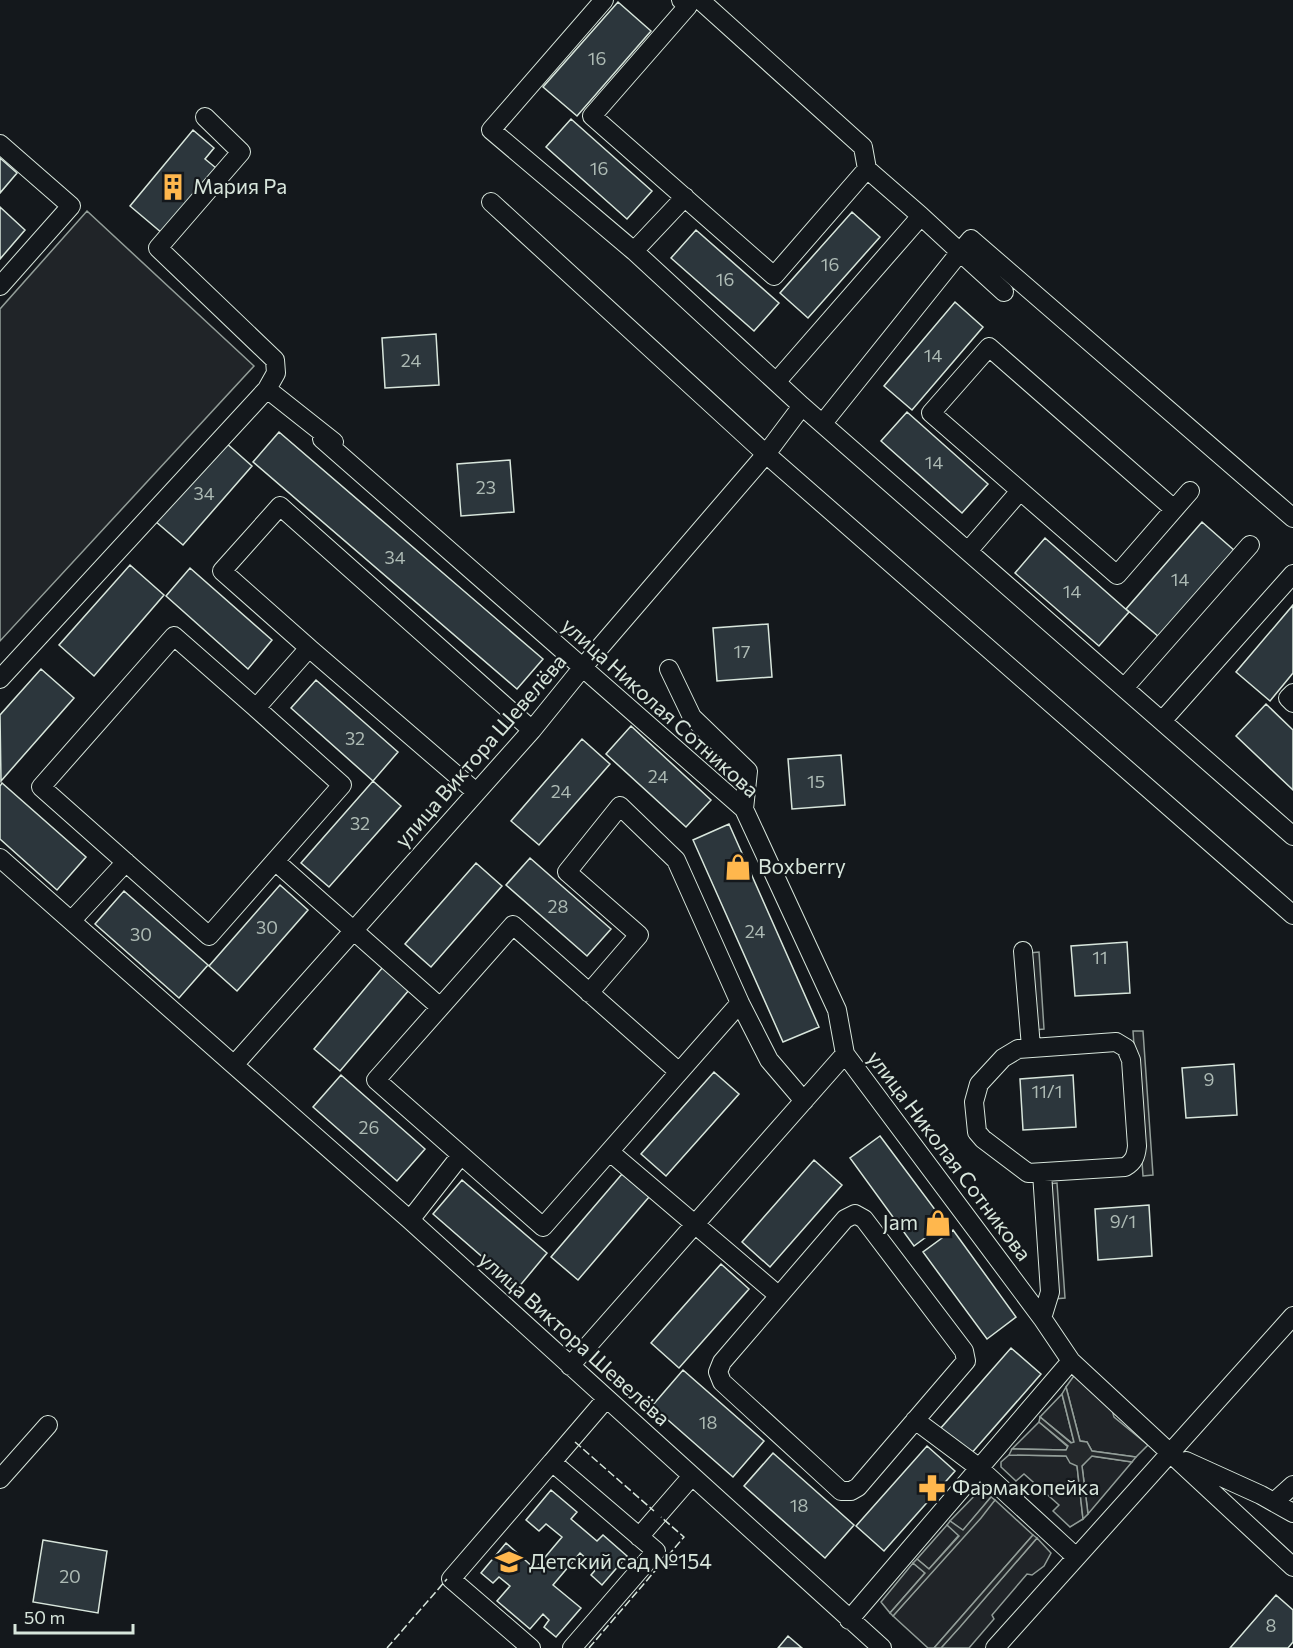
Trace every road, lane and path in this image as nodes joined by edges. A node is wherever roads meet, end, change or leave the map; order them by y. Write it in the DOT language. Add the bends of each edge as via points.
graph roads {
  1 [pos="604,0"];
  2 [pos="681,0"];
  3 [pos="700,0"];
  4 [pos="205,117"];
  5 [pos="0,144"];
  6 [pos="867,169"];
  7 [pos="685,197"];
  8 [pos="491,202"];
  9 [pos="921,216"];
  10 [pos="634,251"];
  11 [pos="960,252"];
  12 [pos="0,286"];
  13 [pos="1004,292"];
  14 [pos="777,381"];
  15 [pos="267,389"];
  16 [pos="802,406"];
  17 [pos="823,423"];
  18 [pos="322,439"];
  19 [pos="766,454"];
  20 [pos="1020,491"];
  21 [pos="1190,492"];
  22 [pos="1174,509"];
  23 [pos="1293,519"];
  24 [pos="417,524"];
  25 [pos="1250,545"];
  26 [pos="968,551"];
  27 [pos="1293,574"];
  28 [pos="309,648"];
  29 [pos="583,667"];
  30 [pos="669,669"];
  31 [pos="0,679"];
  32 [pos="1124,688"];
  33 [pos="1293,693"];
  34 [pos="1293,703"];
  35 [pos="256,708"];
  36 [pos="1162,721"];
  37 [pos="532,730"];
  38 [pos="476,792"];
  39 [pos="744,809"];
  40 [pos="1293,836"];
  41 [pos="0,858"];
  42 [pos="275,861"];
  43 [pos="126,862"];
  44 [pos="1293,915"];
  45 [pos="72,920"];
  46 [pos="351,932"];
  47 [pos="1023,951"];
  48 [pos="589,993"];
  49 [pos="740,1003"];
  50 [pos="440,1007"];
  51 [pos="1031,1047"];
  52 [pos="845,1054"];
  53 [pos="234,1065"];
  54 [pos="679,1072"];
  55 [pos="804,1101"];
  56 [pos="609,1152"];
  57 [pos="461,1155"];
  58 [pos="1042,1173"];
  59 [pos="410,1220"];
  60 [pos="696,1226"];
  61 [pos="778,1295"];
  62 [pos="1293,1316"];
  63 [pos="1042,1318"];
  64 [pos="1071,1361"];
  65 [pos="570,1366"];
  66 [pos="606,1399"];
  67 [pos="915,1420"];
  68 [pos="48,1425"];
  69 [pos="1170,1454"];
  70 [pos="552,1462"];
  71 [pos="978,1467"];
  72 [pos="692,1476"];
  73 [pos="0,1479"];
  74 [pos="1293,1485"];
  75 [pos="1274,1502"];
  76 [pos="1293,1513"];
  77 [pos="639,1537"];
  78 [pos="1076,1557"];
  79 [pos="1293,1567"];
  80 [pos="849,1620"];
  81 [pos="531,1648"];
  82 [pos="572,1648"];
  83 [pos="882,1648"];
  84 [pos="995,1648"];
  1 -- 10 [label="street" via="491,130"];
  2 -- 7 [label="street" via="688,6 592,116"];
  3 -- 6 [label="street" via="863,147"];
  4 -- 15 [label="street" via="242,152 158,248 275,360 276,373"];
  5 -- 12 [label="street" via="71,206"];
  6 -- 7 [label="street" via="774,276"];
  6 -- 9 [label="street"];
  7 -- 10 [label="street"];
  8 -- 19 [label="street"];
  9 -- 11 [label="street"];
  9 -- 14 [label="street"];
  10 -- 14 [label="street"];
  11 -- 13 [label="street"];
  11 -- 17 [label="street"];
  11 -- 23 [label="street" via="971,239"];
  14 -- 16 [label="street"];
  15 -- 24 [label="street" via="402,496"];
  15 -- 31 [label="street"];
  16 -- 17 [label="street"];
  16 -- 19 [label="street, улица Виктора Шевелёва"];
  17 -- 26 [label="street"];
  18 -- 24 [label="street, улица Николая Сотникова"];
  19 -- 29 [label="street, улица Виктора Шевелёва"];
  19 -- 44 [label="street"];
  20 -- 22 [label="street" via="1116,575"];
  20 -- 22 [label="street" via="932,413 989,347"];
  20 -- 26 [label="street"];
  21 -- 22 [label="street"];
  24 -- 29 [label="street, улица Николая Сотникова"];
  25 -- 32 [label="street"];
  26 -- 32 [label="street"];
  27 -- 36 [label="street"];
  28 -- 35 [label="street"];
  28 -- 37 [label="street" via="222,571 280,506"];
  28 -- 38 [label="street"];
  29 -- 37 [label="street, улица Виктора Шевелёва"];
  29 -- 39 [label="street, улица Николая Сотникова"];
  30 -- 39 [label="street" via="692,717 748,771"];
  32 -- 36 [label="street"];
  33 -- 34 [label="street" via="1288,698"];
  35 -- 42 [label="street" via="342,785"];
  35 -- 43 [label="street" via="174,636 41,787"];
  36 -- 40 [label="street"];
  37 -- 38 [label="street, улица Виктора Шевелёва"];
  38 -- 46 [label="street, улица Виктора Шевелёва"];
  39 -- 52 [label="street, улица Николая Сотникова" via="837,1010"];
  41 -- 45 [label="street, улица Виктора Шевелёва"];
  42 -- 43 [label="street" via="209,936"];
  42 -- 46 [label="street"];
  43 -- 45 [label="street"];
  45 -- 53 [label="street, улица Виктора Шевелёва"];
  46 -- 50 [label="street"];
  46 -- 53 [label="street, улица Виктора Шевелёва"];
  47 -- 51 [label="street"];
  48 -- 49 [label="street" via="639,935 567,872 620,806 676,860"];
  48 -- 50 [label="street" via="513,925"];
  48 -- 54 [label="street"];
  49 -- 54 [label="street"];
  49 -- 55 [label="street" via="769,1060"];
  50 -- 57 [label="street" via="376,1080"];
  51 -- 58 [label="street" via="1007,1053 979,1084 974,1102 980,1136 1022,1170"];
  51 -- 58 [label="street" via="1116,1041 1126,1048 1131,1060 1137,1146 1134,1160 1125,1167"];
  52 -- 55 [label="street"];
  52 -- 63 [label="street, улица Николая Сотникова"];
  53 -- 59 [label="street, улица Виктора Шевелёва"];
  54 -- 56 [label="street"];
  55 -- 60 [label="street"];
  56 -- 57 [label="street" via="543,1227"];
  56 -- 60 [label="street"];
  57 -- 59 [label="street"];
  58 -- 63 [label="street" via="1050,1292"];
  59 -- 65 [label="street, улица Виктора Шевелёва"];
  60 -- 61 [label="street"];
  60 -- 65 [label="street"];
  61 -- 67 [label="street" via="845,1220 855,1214 864,1218 966,1360"];
  61 -- 67 [label="street" via="722,1362 718,1372 730,1390 841,1491 858,1487"];
  62 -- 69 [label="street"];
  63 -- 64 [label="street, улица Николая Сотникова"];
  64 -- 69 [label="street, улица Николая Сотникова"];
  64 -- 71 [label="street"];
  65 -- 66 [label="street, улица Виктора Шевелёва"];
  66 -- 70 [label="street"];
  66 -- 72 [label="street, улица Виктора Шевелёва"];
  67 -- 71 [label="street"];
  68 -- 73 [label="street"];
  69 -- 75 [label="street"];
  69 -- 78 [label="street"];
  69 -- 79 [label="street, улица Николая Сотникова"];
  70 -- 77 [label="street"];
  70 -- 81 [label="street" via="451,1579"];
  71 -- 78 [label="street"];
  71 -- 80 [label="street"];
  72 -- 77 [label="street"];
  72 -- 80 [label="street, улица Виктора Шевелёва"];
  74 -- 75 [label="street"];
  75 -- 76 [label="street"];
  77 -- 82 [label="street" via="656,1551"];
  78 -- 84 [label="street"];
  80 -- 83 [label="street, улица Виктора Шевелёва"];
}
